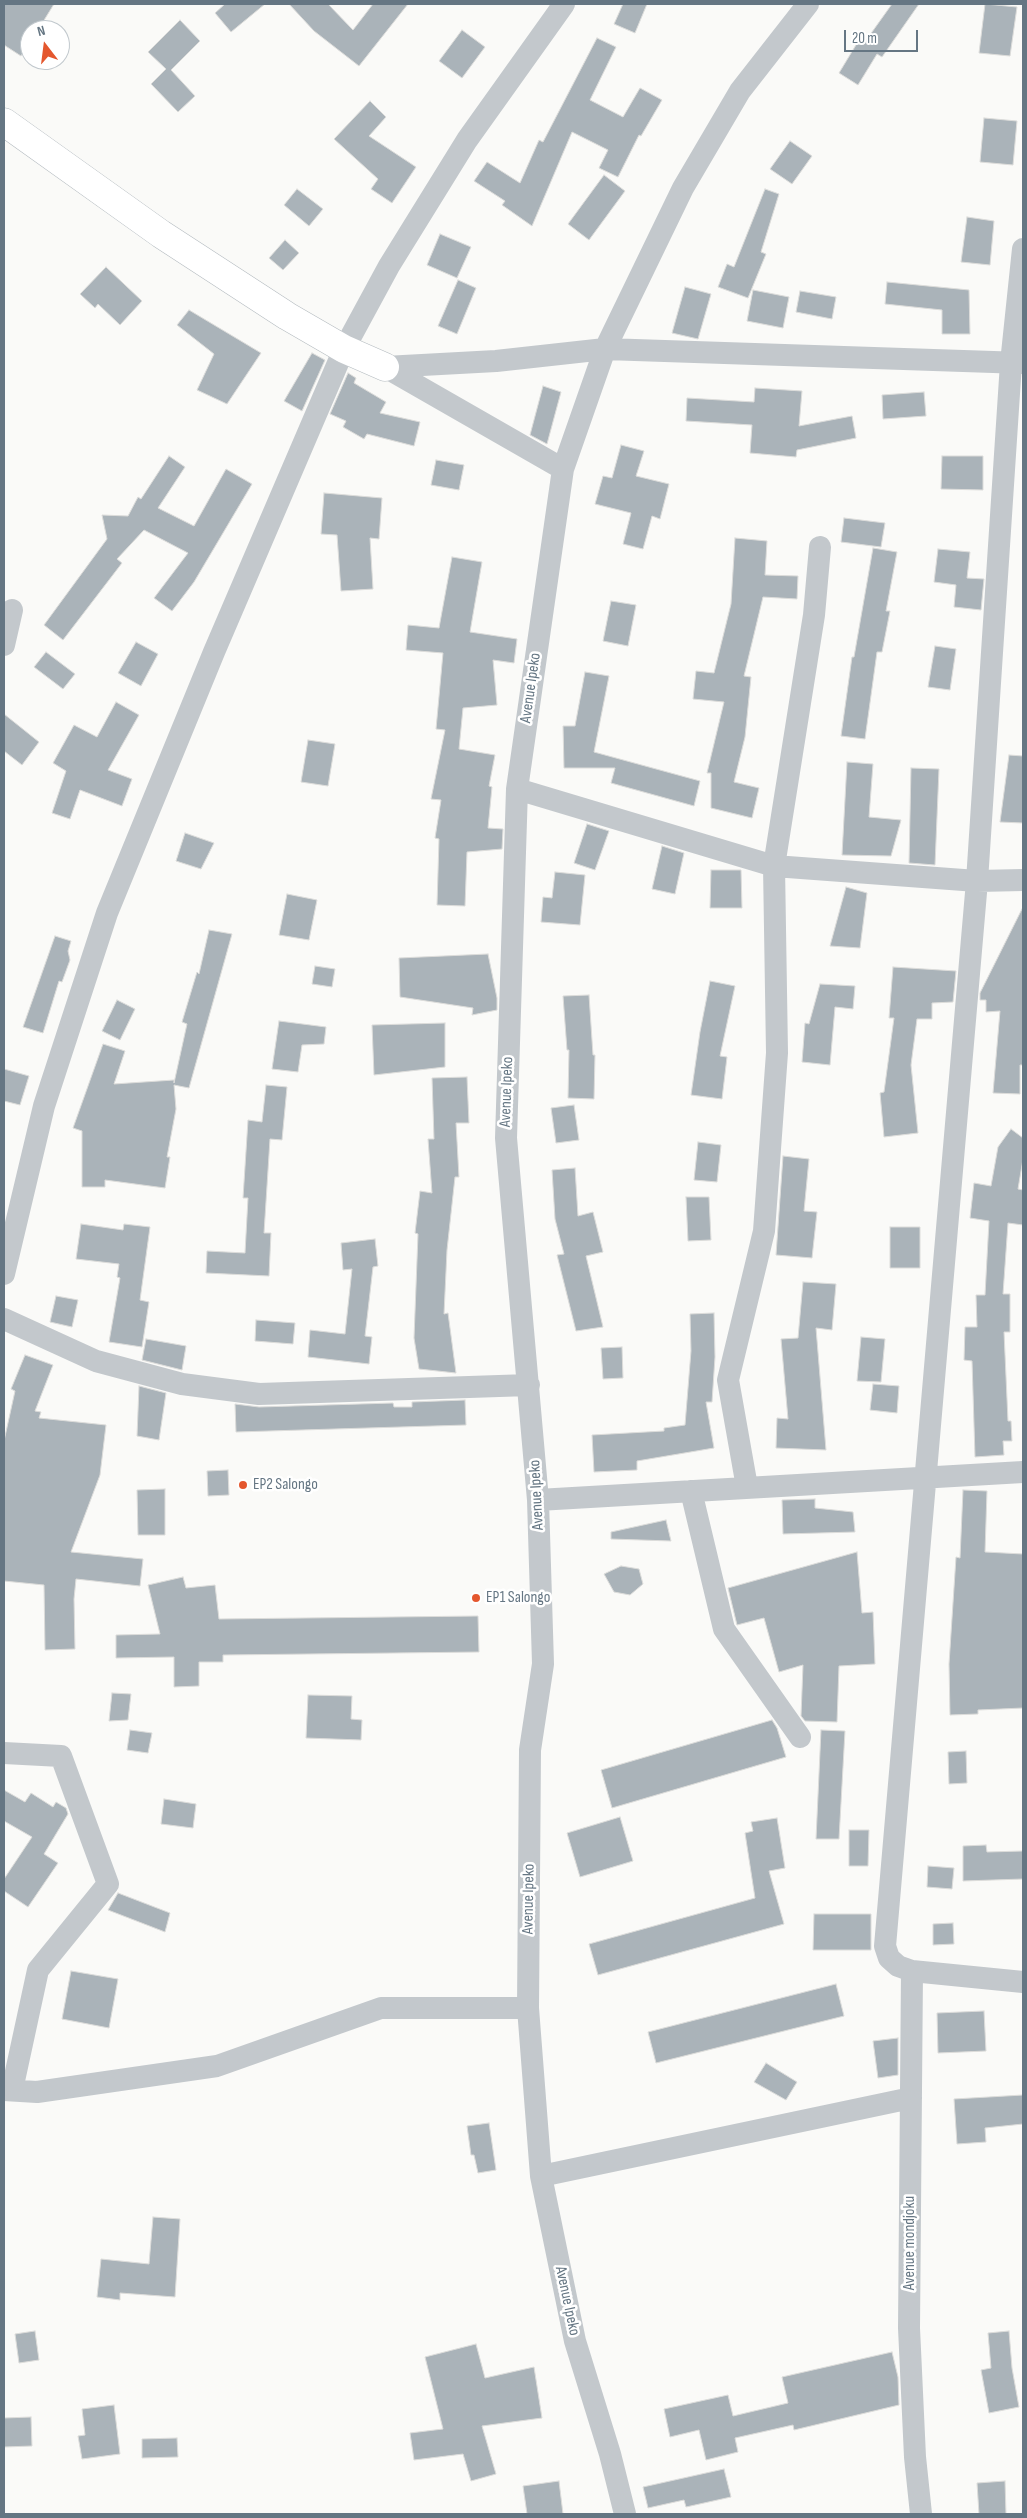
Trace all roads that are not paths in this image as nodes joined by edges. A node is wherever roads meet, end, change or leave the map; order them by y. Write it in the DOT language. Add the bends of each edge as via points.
graph roads {
  1 [pos="564,4"];
  2 [pos="808,4"];
  3 [pos="4,122"];
  4 [pos="1023,249"];
  5 [pos="344,349"];
  6 [pos="606,349"];
  7 [pos="1017,363"];
  8 [pos="385,367"];
  9 [pos="563,469"];
  10 [pos="820,547"];
  11 [pos="12,610"];
  12 [pos="4,645"];
  13 [pos="516,789"];
  14 [pos="774,866"];
  15 [pos="1023,880"];
  16 [pos="978,881"];
  17 [pos="4,1274"];
  18 [pos="4,1319"];
  19 [pos="529,1385"];
  20 [pos="1023,1472"];
  21 [pos="927,1477"];
  22 [pos="747,1488"];
  23 [pos="690,1491"];
  24 [pos="538,1500"];
  25 [pos="800,1737"];
  26 [pos="4,1753"];
  27 [pos="912,1971"];
  28 [pos="1023,1982"];
  29 [pos="528,2008"];
  30 [pos="8,2090"];
  31 [pos="911,2098"];
  32 [pos="541,2176"];
  33 [pos="625,2514"];
  34 [pos="921,2514"];
  1 -- 5 [label="street" via="467,140 389,266"];
  2 -- 6 [label="street, Avenue Ipeko" via="740,91 697,164"];
  3 -- 5 [label="street" via="161,234 286,316"];
  4 -- 7 [label="street"];
  5 -- 8 [label="street"];
  5 -- 17 [label="street" via="107,913 44,1106"];
  6 -- 7 [label="street"];
  6 -- 8 [label="street" via="496,361"];
  6 -- 9 [label="street, Avenue Ipeko"];
  7 -- 16 [label="street"];
  8 -- 9 [label="street"];
  9 -- 13 [label="street, Avenue Ipeko"];
  10 -- 14 [label="street" via="814,615"];
  11 -- 12 [label="street"];
  13 -- 14 [label="street"];
  13 -- 19 [label="street, Avenue Ipeko" via="506,1138"];
  14 -- 16 [label="street"];
  14 -- 22 [label="street" via="776,1052 764,1231 728,1380"];
  15 -- 16 [label="street"];
  16 -- 21 [label="street"];
  18 -- 19 [label="street" via="96,1360 182,1384 211,1388 259,1394"];
  19 -- 24 [label="street, Avenue Ipeko"];
  20 -- 21 [label="street"];
  21 -- 22 [label="street"];
  21 -- 27 [label="street" via="885,1946 888,1958"];
  22 -- 23 [label="street"];
  23 -- 24 [label="street"];
  23 -- 25 [label="street" via="724,1629"];
  24 -- 29 [label="street, Avenue Ipeko" via="543,1664 530,1750"];
  26 -- 30 [label="street" via="61,1756 108,1884 38,1970"];
  27 -- 28 [label="street"];
  27 -- 31 [label="street, Avenue mondjoku"];
  29 -- 30 [label="street" via="381,2008 217,2066 37,2092"];
  29 -- 32 [label="street, Avenue Ipeko"];
  31 -- 32 [label="street"];
  31 -- 34 [label="street, Avenue mondjoku" via="910,2328 915,2457"];
  32 -- 33 [label="street, Avenue Ipeko" via="575,2341"];
}
